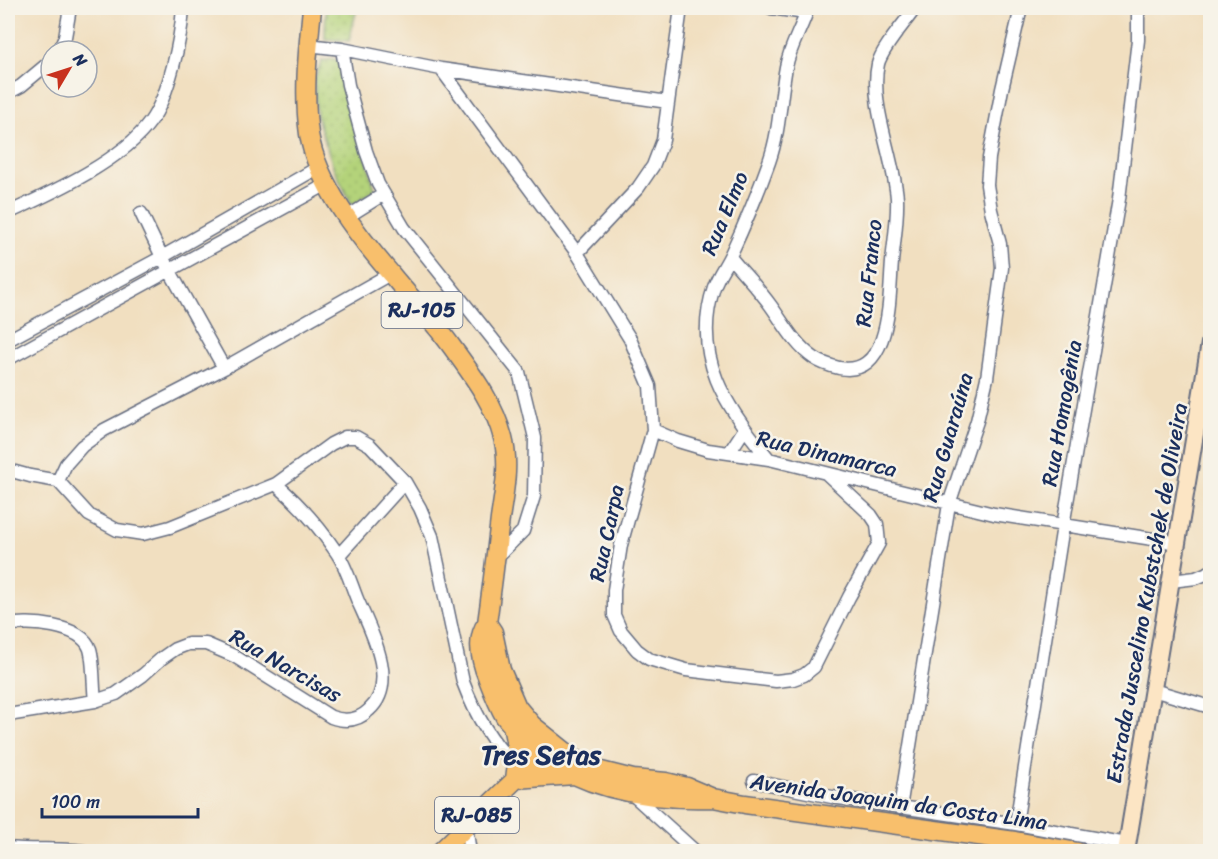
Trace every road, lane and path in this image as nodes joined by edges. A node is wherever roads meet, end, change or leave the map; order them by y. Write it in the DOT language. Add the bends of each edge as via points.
graph roads {
  1 [pos="69,8"];
  2 [pos="183,8"];
  3 [pos="312,8"];
  4 [pos="681,8"];
  5 [pos="771,8"];
  6 [pos="915,8"];
  7 [pos="1022,8"];
  8 [pos="1138,8"];
  9 [pos="807,10"];
  10 [pos="64,39"];
  11 [pos="308,45"];
  12 [pos="342,49"];
  13 [pos="441,69"];
  14 [pos="39,71"];
  15 [pos="8,93"];
  16 [pos="668,102"];
  17 [pos="323,176"];
  18 [pos="384,194"];
  19 [pos="8,213"];
  20 [pos="141,213"];
  21 [pos="347,218"];
  22 [pos="577,253"];
  23 [pos="162,257"];
  24 [pos="730,257"];
  25 [pos="170,271"];
  26 [pos="390,274"];
  27 [pos="68,308"];
  28 [pos="76,322"];
  29 [pos="8,340"];
  30 [pos="1210,343"];
  31 [pos="8,359"];
  32 [pos="224,368"];
  33 [pos="653,430"];
  34 [pos="744,430"];
  35 [pos="729,453"];
  36 [pos="769,459"];
  37 [pos="8,470"];
  38 [pos="827,474"];
  39 [pos="58,481"];
  40 [pos="405,482"];
  41 [pos="276,484"];
  42 [pos="949,504"];
  43 [pos="1063,525"];
  44 [pos="1178,543"];
  45 [pos="339,555"];
  46 [pos="495,559"];
  47 [pos="1210,572"];
  48 [pos="1171,581"];
  49 [pos="487,623"];
  50 [pos="8,625"];
  51 [pos="1153,690"];
  52 [pos="95,701"];
  53 [pos="1210,707"];
  54 [pos="8,715"];
  55 [pos="513,725"];
  56 [pos="532,725"];
  57 [pos="541,755"];
  58 [pos="574,766"];
  59 [pos="515,773"];
  60 [pos="754,781"];
  61 [pos="631,793"];
  62 [pos="832,797"];
  63 [pos="713,798"];
  64 [pos="900,808"];
  65 [pos="832,816"];
  66 [pos="1016,824"];
  67 [pos="466,826"];
  68 [pos="8,848"];
  69 [pos="1126,848"];
  70 [pos="89,852"];
  71 [pos="440,852"];
  72 [pos="470,852"];
  73 [pos="696,852"];
  74 [pos="1078,852"];
  1 -- 10 [label="street"];
  2 -- 19 [label="street" via="173,65 162,99 138,136 70,182"];
  3 -- 11 [label="main road, Avenida Joaquim da Costa Lima / RJ-105"];
  4 -- 16 [label="street"];
  5 -- 9 [label="street"];
  6 -- 24 [label="street, Rua Franco" via="878,64 879,111 897,200 889,308 883,336 870,361 848,369 815,360 797,344 770,304"];
  7 -- 42 [label="street, Rua Guaraúna" via="989,158 987,185 1002,268 987,378"];
  8 -- 43 [label="street, Rua Homogênia" via="1138,40 1119,199"];
  9 -- 24 [label="street, Rua Elmo" via="789,53 770,159"];
  11 -- 12 [label="street"];
  11 -- 17 [label="main road, Avenida Joaquim da Costa Lima / RJ-105" via="310,136"];
  12 -- 13 [label="street"];
  12 -- 18 [label="street" via="366,151"];
  13 -- 16 [label="street"];
  13 -- 22 [label="street, Rua Carpa"];
  14 -- 15 [label="street"];
  16 -- 22 [label="street" via="663,140 639,188"];
  17 -- 21 [label="main road, Avenida Joaquim da Costa Lima / RJ-105"];
  17 -- 23 [label="street"];
  17 -- 25 [label="street"];
  18 -- 21 [label="street"];
  18 -- 46 [label="street" via="404,228 519,372 535,438 534,496 523,531"];
  20 -- 23 [label="street"];
  21 -- 26 [label="main road, Avenida Joaquim da Costa Lima / RJ-105"];
  22 -- 33 [label="street, Rua Carpa" via="644,368 650,386"];
  23 -- 25 [label="street"];
  23 -- 27 [label="street"];
  24 -- 34 [label="street, Rua Elmo" via="714,285 707,345 714,377"];
  25 -- 28 [label="street"];
  25 -- 32 [label="street"];
  26 -- 32 [label="street"];
  26 -- 46 [label="main road, Avenida Joaquim da Costa Lima / RJ-105" via="441,332 495,414 504,440 507,467"];
  27 -- 28 [label="street"];
  27 -- 29 [label="street"];
  28 -- 31 [label="street"];
  30 -- 44 [label="street, Estrada Juscelino Kubstchek de Oliveira"];
  32 -- 39 [label="street" via="104,430 82,446 66,464"];
  33 -- 35 [label="street, Rua Dinamarca" via="678,441"];
  33 -- 38 [label="street, Rua Carpa" via="621,545 614,615 637,650 649,659 686,670 776,681 799,677 814,667 879,543 877,524 871,515"];
  34 -- 35 [label="street"];
  34 -- 36 [label="street, Rua Elmo"];
  35 -- 36 [label="street, Rua Dinamarca"];
  36 -- 38 [label="street, Rua Dinamarca"];
  37 -- 39 [label="street"];
  38 -- 42 [label="street, Rua Dinamarca"];
  39 -- 41 [label="street" via="89,515 117,530 143,534"];
  40 -- 41 [label="street" via="370,445 356,437 345,437"];
  40 -- 45 [label="street"];
  40 -- 59 [label="street" via="432,536 463,682 472,706"];
  41 -- 45 [label="street, Rua Narcisas" via="307,514"];
  42 -- 43 [label="street, Rua Dinamarca"];
  42 -- 64 [label="street, Rua Guaraúna"];
  43 -- 44 [label="street, Rua Dinamarca"];
  43 -- 66 [label="street, Rua Homogênia"];
  44 -- 48 [label="street, Estrada Juscelino Kubstchek de Oliveira"];
  45 -- 52 [label="street, Rua Narcisas" via="377,646 383,676 376,704 364,715 348,721 331,717 234,656 206,644 175,649 116,694"];
  46 -- 49 [label="main road, Avenida Joaquim da Costa Lima / RJ-105"];
  47 -- 48 [label="street"];
  48 -- 51 [label="street, Estrada Juscelino Kubstchek de Oliveira"];
  49 -- 55 [label="main road, Avenida Joaquim da Costa Lima / RJ-105" via="480,644 483,666 505,717"];
  49 -- 56 [label="main road, Avenida Joaquim da Costa Lima / RJ-105" via="517,707"];
  50 -- 52 [label="street" via="52,625 79,636 90,649"];
  51 -- 53 [label="street"];
  51 -- 69 [label="street, Estrada Juscelino Kubstchek de Oliveira"];
  52 -- 54 [label="street, Rua Narcisas"];
  55 -- 57 [label="main road, Avenida Joaquim da Costa Lima / RJ-105"];
  55 -- 59 [label="main road" via="518,756"];
  56 -- 57 [label="main road"];
  56 -- 58 [label="main road, Avenida Joaquim da Costa Lima / RJ-105"];
  57 -- 58 [label="main road"];
  57 -- 59 [label="main road, RJ-085"];
  58 -- 59 [label="main road"];
  58 -- 61 [label="main road, Avenida Joaquim da Costa Lima / RJ-105" via="600,785"];
  58 -- 63 [label="main road, Avenida Joaquim da Costa Lima / RJ-105" via="666,782"];
  59 -- 67 [label="main road, RJ-085"];
  60 -- 62 [label="street"];
  61 -- 63 [label="main road, Avenida Joaquim da Costa Lima / RJ-105"];
  61 -- 73 [label="street"];
  62 -- 64 [label="street"];
  62 -- 65 [label="street"];
  63 -- 65 [label="main road, Avenida Joaquim da Costa Lima / RJ-105"];
  64 -- 66 [label="street"];
  65 -- 74 [label="main road, Avenida Joaquim da Costa Lima / RJ-105"];
  66 -- 69 [label="street"];
  67 -- 71 [label="main road, RJ-085"];
  67 -- 72 [label="street"];
  68 -- 70 [label="street"];
}
